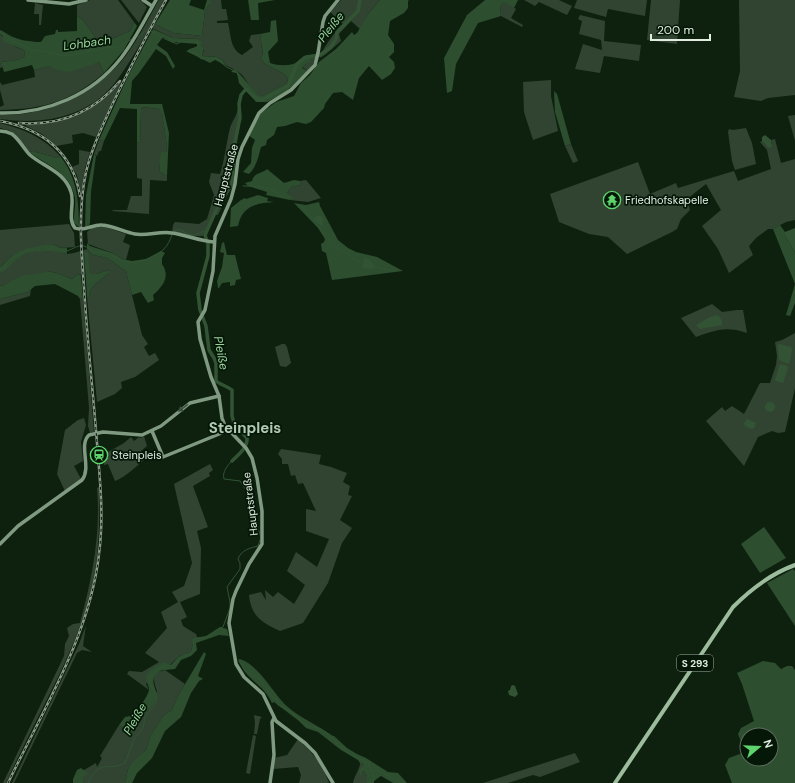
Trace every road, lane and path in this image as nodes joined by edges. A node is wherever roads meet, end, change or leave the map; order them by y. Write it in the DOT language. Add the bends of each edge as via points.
graph roads {
  1 [pos="28,0"];
  2 [pos="86,0"];
  3 [pos="155,0"];
  4 [pos="338,0"];
  5 [pos="145,1"];
  6 [pos="152,6"];
  7 [pos="0,113"];
  8 [pos="0,131"];
  9 [pos="214,242"];
  10 [pos="219,396"];
  11 [pos="152,430"];
  12 [pos="227,431"];
  13 [pos="0,544"];
  14 [pos="795,565"];
  15 [pos="274,718"];
  16 [pos="270,783"];
  17 [pos="333,783"];
  18 [pos="614,783"];
  1 -- 2 [label="main road" via="69,4"];
  3 -- 5 [label="main road"];
  3 -- 6 [label="main road"];
  4 -- 9 [label="main road, Hauptstraße" via="323,22 318,58 312,70 259,114 242,147 231,199"];
  5 -- 6 [label="main road"];
  6 -- 7 [label="main road" via="121,59 81,93 63,102 34,110"];
  8 -- 9 [label="main road" via="15,136 30,154 67,183 73,198 74,227 80,229 101,224 139,235 173,233"];
  9 -- 10 [label="main road, Hauptstraße" via="215,263 205,310 198,322 212,382"];
  10 -- 11 [label="main road, one-way" via="190,403"];
  10 -- 12 [label="main road, Hauptstraße"];
  11 -- 12 [label="main road" via="163,457"];
  11 -- 13 [label="main road" via="142,435 102,432 87,436 85,475 82,480 18,526"];
  12 -- 15 [label="main road, Hauptstraße" via="245,447 252,458 262,511 263,541 236,591 229,627 238,668 263,694"];
  14 -- 18 [label="main road, S 293" via="763,580 733,607"];
  15 -- 16 [label="main road" via="274,755"];
  15 -- 17 [label="main road" via="315,753"];
}
